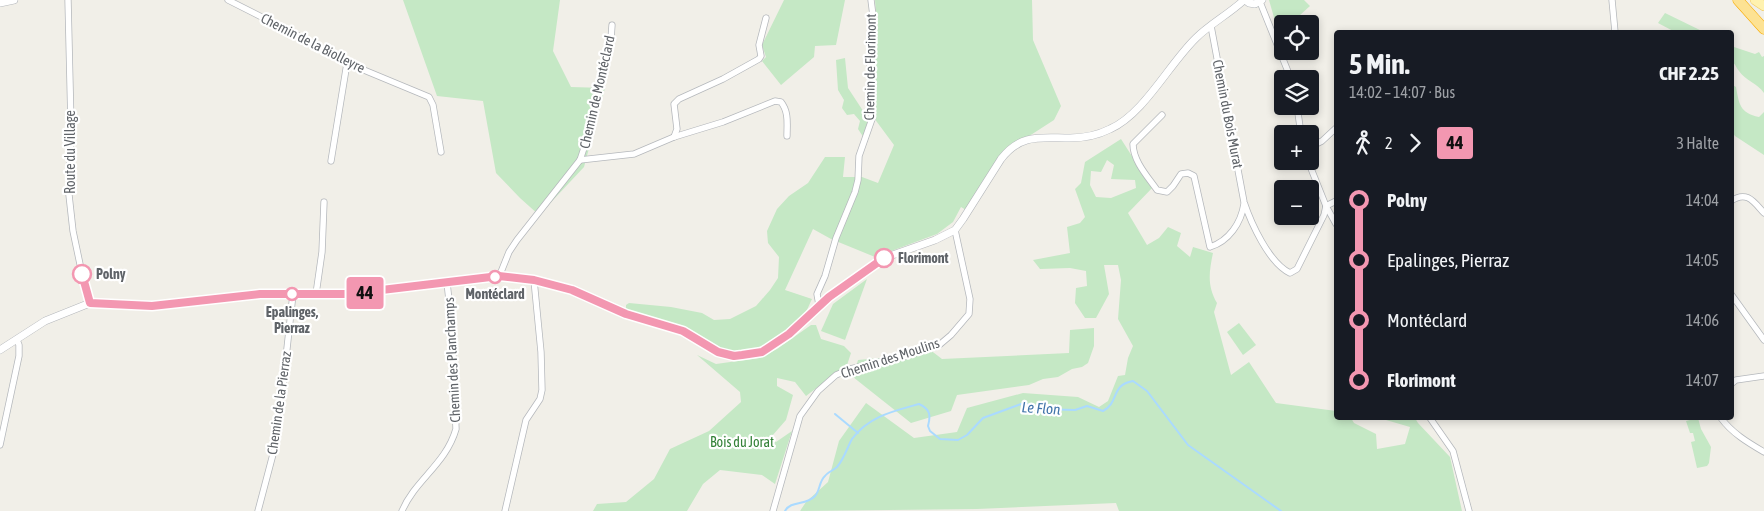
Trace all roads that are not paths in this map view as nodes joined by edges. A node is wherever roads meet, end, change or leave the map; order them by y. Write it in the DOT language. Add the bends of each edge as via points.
graph roads {
  1 [pos="14,0"];
  2 [pos="68,0"];
  3 [pos="228,0"];
  4 [pos="871,0"];
  5 [pos="1244,0"];
  6 [pos="1612,0"];
  7 [pos="1738,0"];
  8 [pos="1755,0"];
  9 [pos="1261,1"];
  10 [pos="0,3"];
  11 [pos="1764,6"];
  12 [pos="766,18"];
  13 [pos="612,25"];
  14 [pos="1211,26"];
  15 [pos="1764,28"];
  16 [pos="1616,30"];
  17 [pos="347,63"];
  18 [pos="1288,70"];
  19 [pos="1162,115"];
  20 [pos="1334,130"];
  21 [pos="787,136"];
  22 [pos="674,137"];
  23 [pos="1319,142"];
  24 [pos="441,152"];
  25 [pos="580,160"];
  26 [pos="331,162"];
  27 [pos="1312,170"];
  28 [pos="1734,200"];
  29 [pos="324,202"];
  30 [pos="1244,202"];
  31 [pos="1334,202"];
  32 [pos="1326,206"];
  33 [pos="1764,213"];
  34 [pos="1334,220"];
  35 [pos="954,230"];
  36 [pos="499,276"];
  37 [pos="534,280"];
  38 [pos="447,282"];
  39 [pos="293,294"];
  40 [pos="316,294"];
  41 [pos="1734,298"];
  42 [pos="90,303"];
  43 [pos="819,305"];
  44 [pos="1764,326"];
  45 [pos="1758,331"];
  46 [pos="17,340"];
  47 [pos="1764,340"];
  48 [pos="0,350"];
  49 [pos="1764,376"];
  50 [pos="1734,382"];
  51 [pos="1431,420"];
  52 [pos="1723,420"];
  53 [pos="0,445"];
  54 [pos="1764,452"];
  55 [pos="258,511"];
  56 [pos="402,511"];
  57 [pos="505,511"];
  58 [pos="773,511"];
  59 [pos="1469,511"];
  1 -- 10 [label="street"];
  2 -- 42 [label="street, Route du Village" via="69,195 73,231"];
  3 -- 17 [label="street, Chemin de la Biolleyre"];
  4 -- 43 [label="street, Chemin de Florimont" via="872,119 859,156 855,192 818,294"];
  5 -- 9 [label="street" via="1252,4"];
  5 -- 14 [label="street"];
  6 -- 16 [label="street"];
  7 -- 15 [label="highway"];
  8 -- 11 [label="main road"];
  9 -- 18 [label="street"];
  12 -- 22 [label="street" via="760,38 759,59 674,104 677,129"];
  13 -- 25 [label="street, Chemin de Montéclard" via="593,121"];
  14 -- 30 [label="street, Chemin du Bois Murat"];
  14 -- 35 [label="street" via="1190,44 1136,110 1119,124 1089,136 1044,136 1012,147"];
  17 -- 24 [label="street, Chemin de la Biolleyre" via="429,97 434,105"];
  17 -- 26 [label="street"];
  19 -- 30 [label="street, Chemin du Bois Murat" via="1133,144 1133,152 1157,190 1167,192 1181,174 1194,176 1210,247 1227,239 1240,219"];
  20 -- 23 [label="street"];
  21 -- 22 [label="street, Chemin de Montéclard" via="787,114 779,101"];
  22 -- 25 [label="street, Chemin de Montéclard" via="634,154"];
  25 -- 36 [label="street, Chemin de Montéclard" via="517,240"];
  27 -- 32 [label="street"];
  28 -- 33 [label="street" via="1746,197"];
  29 -- 40 [label="street"];
  30 -- 32 [label="street, Chemin du Bois Murat" via="1254,228 1275,260 1290,273 1297,269"];
  31 -- 32 [label="street"];
  32 -- 34 [label="street"];
  35 -- 43 [label="street" via="884,258"];
  35 -- 58 [label="street, Chemin des Moulins" via="969,292 969,314 938,346 850,369 836,375 818,391 800,416"];
  36 -- 37 [label="street"];
  36 -- 38 [label="street"];
  37 -- 43 [label="street" via="572,290 626,314 683,331 718,352 734,356 762,352 789,334"];
  37 -- 57 [label="street" via="542,390 526,420"];
  38 -- 40 [label="street" via="355,294"];
  38 -- 56 [label="street, Chemin des Planchamps" via="456,429 443,457 413,492"];
  39 -- 40 [label="street"];
  39 -- 42 [label="street" via="260,294 152,306"];
  39 -- 55 [label="street, Chemin de la Pierraz" via="277,439"];
  41 -- 45 [label="street"];
  42 -- 46 [label="street" via="45,321"];
  44 -- 45 [label="street"];
  45 -- 47 [label="street"];
  46 -- 48 [label="street"];
  46 -- 53 [label="street" via="19,356"];
  49 -- 50 [label="street"];
  51 -- 59 [label="street" via="1453,451"];
  52 -- 54 [label="street" via="1740,437"];
}
